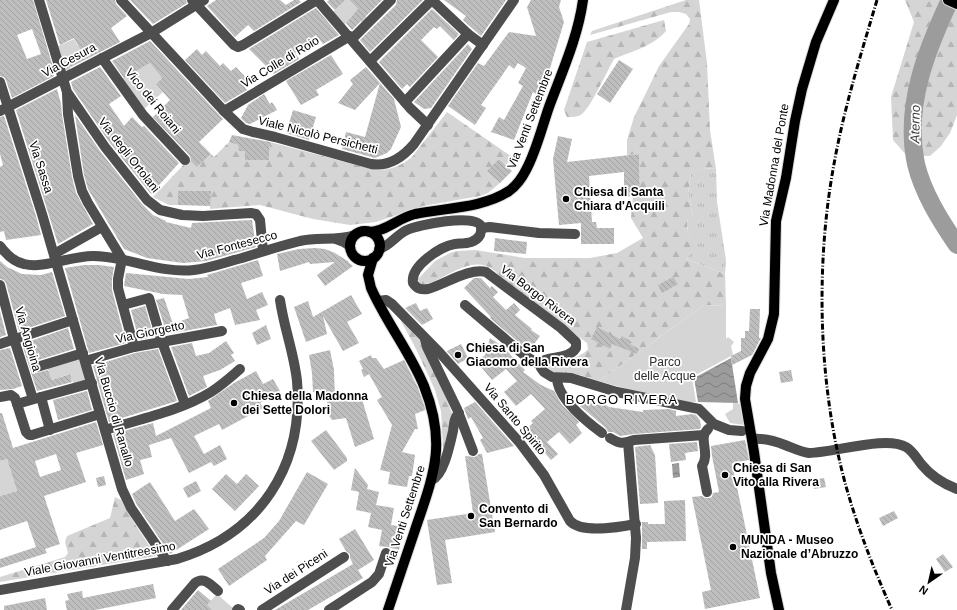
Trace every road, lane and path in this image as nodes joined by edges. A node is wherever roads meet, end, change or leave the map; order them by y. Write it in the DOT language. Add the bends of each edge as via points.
graph roads {
  1 [pos="39,0"];
  2 [pos="121,0"];
  3 [pos="391,0"];
  4 [pos="432,0"];
  5 [pos="514,0"];
  6 [pos="583,0"];
  7 [pos="834,0"];
  8 [pos="948,0"];
  9 [pos="320,1"];
  10 [pos="198,2"];
  11 [pos="957,4"];
  12 [pos="151,33"];
  13 [pos="468,34"];
  14 [pos="351,38"];
  15 [pos="483,46"];
  16 [pos="102,58"];
  17 [pos="370,61"];
  18 [pos="62,79"];
  19 [pos="0,82"];
  20 [pos="67,92"];
  21 [pos="405,102"];
  22 [pos="4,109"];
  23 [pos="224,111"];
  24 [pos="428,125"];
  25 [pos="185,160"];
  26 [pos="390,226"];
  27 [pos="102,227"];
  28 [pos="481,228"];
  29 [pos="370,232"];
  30 [pos="575,234"];
  31 [pos="355,235"];
  32 [pos="336,239"];
  33 [pos="0,246"];
  34 [pos="350,246"];
  35 [pos="379,246"];
  36 [pos="263,251"];
  37 [pos="55,258"];
  38 [pos="373,258"];
  39 [pos="122,259"];
  40 [pos="359,260"];
  41 [pos="368,275"];
  42 [pos="0,285"];
  43 [pos="280,300"];
  44 [pos="378,301"];
  45 [pos="123,305"];
  46 [pos="465,305"];
  47 [pos="73,320"];
  48 [pos="222,331"];
  49 [pos="425,338"];
  50 [pos="14,339"];
  51 [pos="162,342"];
  52 [pos="0,344"];
  53 [pos="134,347"];
  54 [pos="84,357"];
  55 [pos="540,364"];
  56 [pos="30,369"];
  57 [pos="240,369"];
  58 [pos="557,378"];
  59 [pos="92,383"];
  60 [pos="0,398"];
  61 [pos="37,398"];
  62 [pos="17,404"];
  63 [pos="185,404"];
  64 [pos="459,413"];
  65 [pos="100,414"];
  66 [pos="718,414"];
  67 [pos="715,424"];
  68 [pos="50,430"];
  69 [pos="105,430"];
  70 [pos="748,433"];
  71 [pos="704,435"];
  72 [pos="628,442"];
  73 [pos="473,451"];
  74 [pos="432,480"];
  75 [pos="957,489"];
  76 [pos="707,492"];
  77 [pos="636,524"];
  78 [pos="386,553"];
  79 [pos="344,557"];
  80 [pos="167,561"];
  81 [pos="0,590"];
  82 [pos="218,591"];
  83 [pos="172,610"];
  84 [pos="262,610"];
  85 [pos="329,610"];
  86 [pos="388,610"];
  87 [pos="626,610"];
  88 [pos="779,610"];
  1 -- 18 [label="street, Via degli Ortolani"];
  2 -- 12 [label="street, Viale Nicolò Persichetti"];
  3 -- 14 [label="street, Via Colle di Roio"];
  4 -- 13 [label="street"];
  4 -- 17 [label="street"];
  5 -- 15 [label="street, Viale Nicolò Persichetti"];
  6 -- 26 [label="main road, Via Venti Settembre" via="577,27 538,140 528,168 519,181 509,191 488,200 413,215"];
  7 -- 70 [label="main road, Via Madonna del Ponte" via="816,42 795,121 776,225 773,321 768,339 751,370 746,386"];
  8 -- 11 [label="main road"];
  9 -- 10 [label="street" via="242,46 235,46"];
  9 -- 14 [label="street"];
  10 -- 12 [label="street, Via Cesura"];
  12 -- 16 [label="street, Via Cesura"];
  12 -- 23 [label="street, Viale Nicolò Persichetti"];
  13 -- 15 [label="street"];
  13 -- 21 [label="street"];
  14 -- 17 [label="street"];
  14 -- 23 [label="street, Via Colle di Roio"];
  15 -- 24 [label="street, Viale Nicolò Persichetti"];
  16 -- 18 [label="street, Via Cesura"];
  16 -- 25 [label="street, Vico dei Roiani" via="143,115"];
  17 -- 21 [label="street"];
  18 -- 20 [label="street, Via degli Ortolani"];
  18 -- 22 [label="street, Via Cesura"];
  19 -- 22 [label="street, Via Sassa"];
  20 -- 27 [label="street" via="68,114 80,183"];
  20 -- 36 [label="street, Via degli Ortolani" via="134,186 153,206 187,216 256,214 260,220"];
  21 -- 24 [label="street"];
  22 -- 37 [label="street, Via Sassa"];
  23 -- 24 [label="street, Viale Nicolò Persichetti" via="250,132 379,165 401,157"];
  26 -- 29 [label="main road, Via Venti Settembre"];
  26 -- 35 [label="main road, Via Venti Settembre" via="383,234"];
  27 -- 37 [label="street"];
  27 -- 39 [label="street"];
  28 -- 30 [label="street"];
  28 -- 35 [label="street" via="475,221 464,219 420,226 405,231 388,245"];
  28 -- 55 [label="street, Via Borgo Rivera" via="479,236 472,242 447,246 433,254 415,272 413,283 418,288 425,289 476,271 489,274 576,342 576,348 572,352 562,357 544,360"];
  29 -- 31 [label="main road" via="364,231"];
  29 -- 35 [label="main road" via="376,236"];
  31 -- 32 [label="street, Via Fontesecco"];
  31 -- 34 [label="main road"];
  32 -- 34 [label="street, Via Fontesecco"];
  32 -- 36 [label="street, Via Fontesecco" via="306,239"];
  33 -- 37 [label="street" via="11,258 23,264 38,265"];
  34 -- 40 [label="main road" via="353,256"];
  35 -- 38 [label="main road"];
  36 -- 39 [label="street, Via Fontesecco" via="194,270 164,269"];
  37 -- 39 [label="street, Via Fontesecco" via="92,256"];
  37 -- 47 [label="street, Via Buccio di Ranallo"];
  38 -- 40 [label="main road"];
  38 -- 41 [label="main road"];
  39 -- 45 [label="street" via="118,284"];
  40 -- 41 [label="main road, Via Venti Settembre"];
  41 -- 44 [label="main road, Via Venti Settembre"];
  42 -- 50 [label="street, Via Angioina"];
  43 -- 80 [label="street, Viale Giovanni Ventitreesimo" via="295,365 297,397 291,449 284,468 263,505 243,525 207,547"];
  44 -- 49 [label="street, Via Santo Spirito" via="389,302"];
  44 -- 74 [label="main road, Via Venti Settembre" via="419,374 432,408 436,448"];
  45 -- 51 [label="street" via="148,298"];
  45 -- 53 [label="street"];
  46 -- 55 [label="street" via="524,355"];
  47 -- 50 [label="street"];
  47 -- 54 [label="street, Via Buccio di Ranallo"];
  48 -- 51 [label="street, Via Giorgetto"];
  49 -- 64 [label="street" via="426,347"];
  49 -- 77 [label="street, Via Santo Spirito" via="520,443 539,468 574,525 606,528"];
  50 -- 52 [label="street"];
  50 -- 56 [label="street, Via Angioina"];
  51 -- 53 [label="street, Via Giorgetto"];
  51 -- 63 [label="street"];
  53 -- 54 [label="street, Via Giorgetto"];
  54 -- 56 [label="street, Via Giorgetto"];
  54 -- 59 [label="street, Via Buccio di Ranallo"];
  55 -- 58 [label="street" via="544,372"];
  56 -- 61 [label="street, Via Angioina"];
  57 -- 63 [label="street" via="218,387"];
  58 -- 67 [label="street" via="576,379 617,392 697,408"];
  58 -- 72 [label="street" via="558,387 581,416 619,443"];
  59 -- 61 [label="street"];
  59 -- 65 [label="street, Via Buccio di Ranallo"];
  60 -- 62 [label="street" via="11,395"];
  61 -- 62 [label="street"];
  61 -- 68 [label="street, Via Angioina"];
  62 -- 68 [label="street" via="28,435"];
  63 -- 69 [label="street"];
  64 -- 73 [label="street"];
  64 -- 74 [label="street" via="455,418 443,466 438,476"];
  65 -- 68 [label="street"];
  65 -- 69 [label="street, Via Buccio di Ranallo"];
  66 -- 67 [label="street"];
  67 -- 70 [label="street"];
  67 -- 71 [label="street"];
  69 -- 80 [label="street, Via Buccio di Ranallo" via="125,495"];
  70 -- 75 [label="street" via="763,440 810,453 875,443 902,445 933,475"];
  70 -- 88 [label="main road, Via Madonna del Ponte"];
  71 -- 72 [label="street"];
  71 -- 76 [label="street" via="706,450 702,466"];
  72 -- 77 [label="street"];
  74 -- 86 [label="main road, Via Venti Settembre"];
  77 -- 87 [label="street" via="635,558"];
  78 -- 85 [label="street" via="379,574 372,582"];
  79 -- 84 [label="street, Via dei Piceni"];
  80 -- 81 [label="street, Viale Giovanni Ventitreesimo"];
  82 -- 83 [label="street" via="203,580 197,582"];
}
